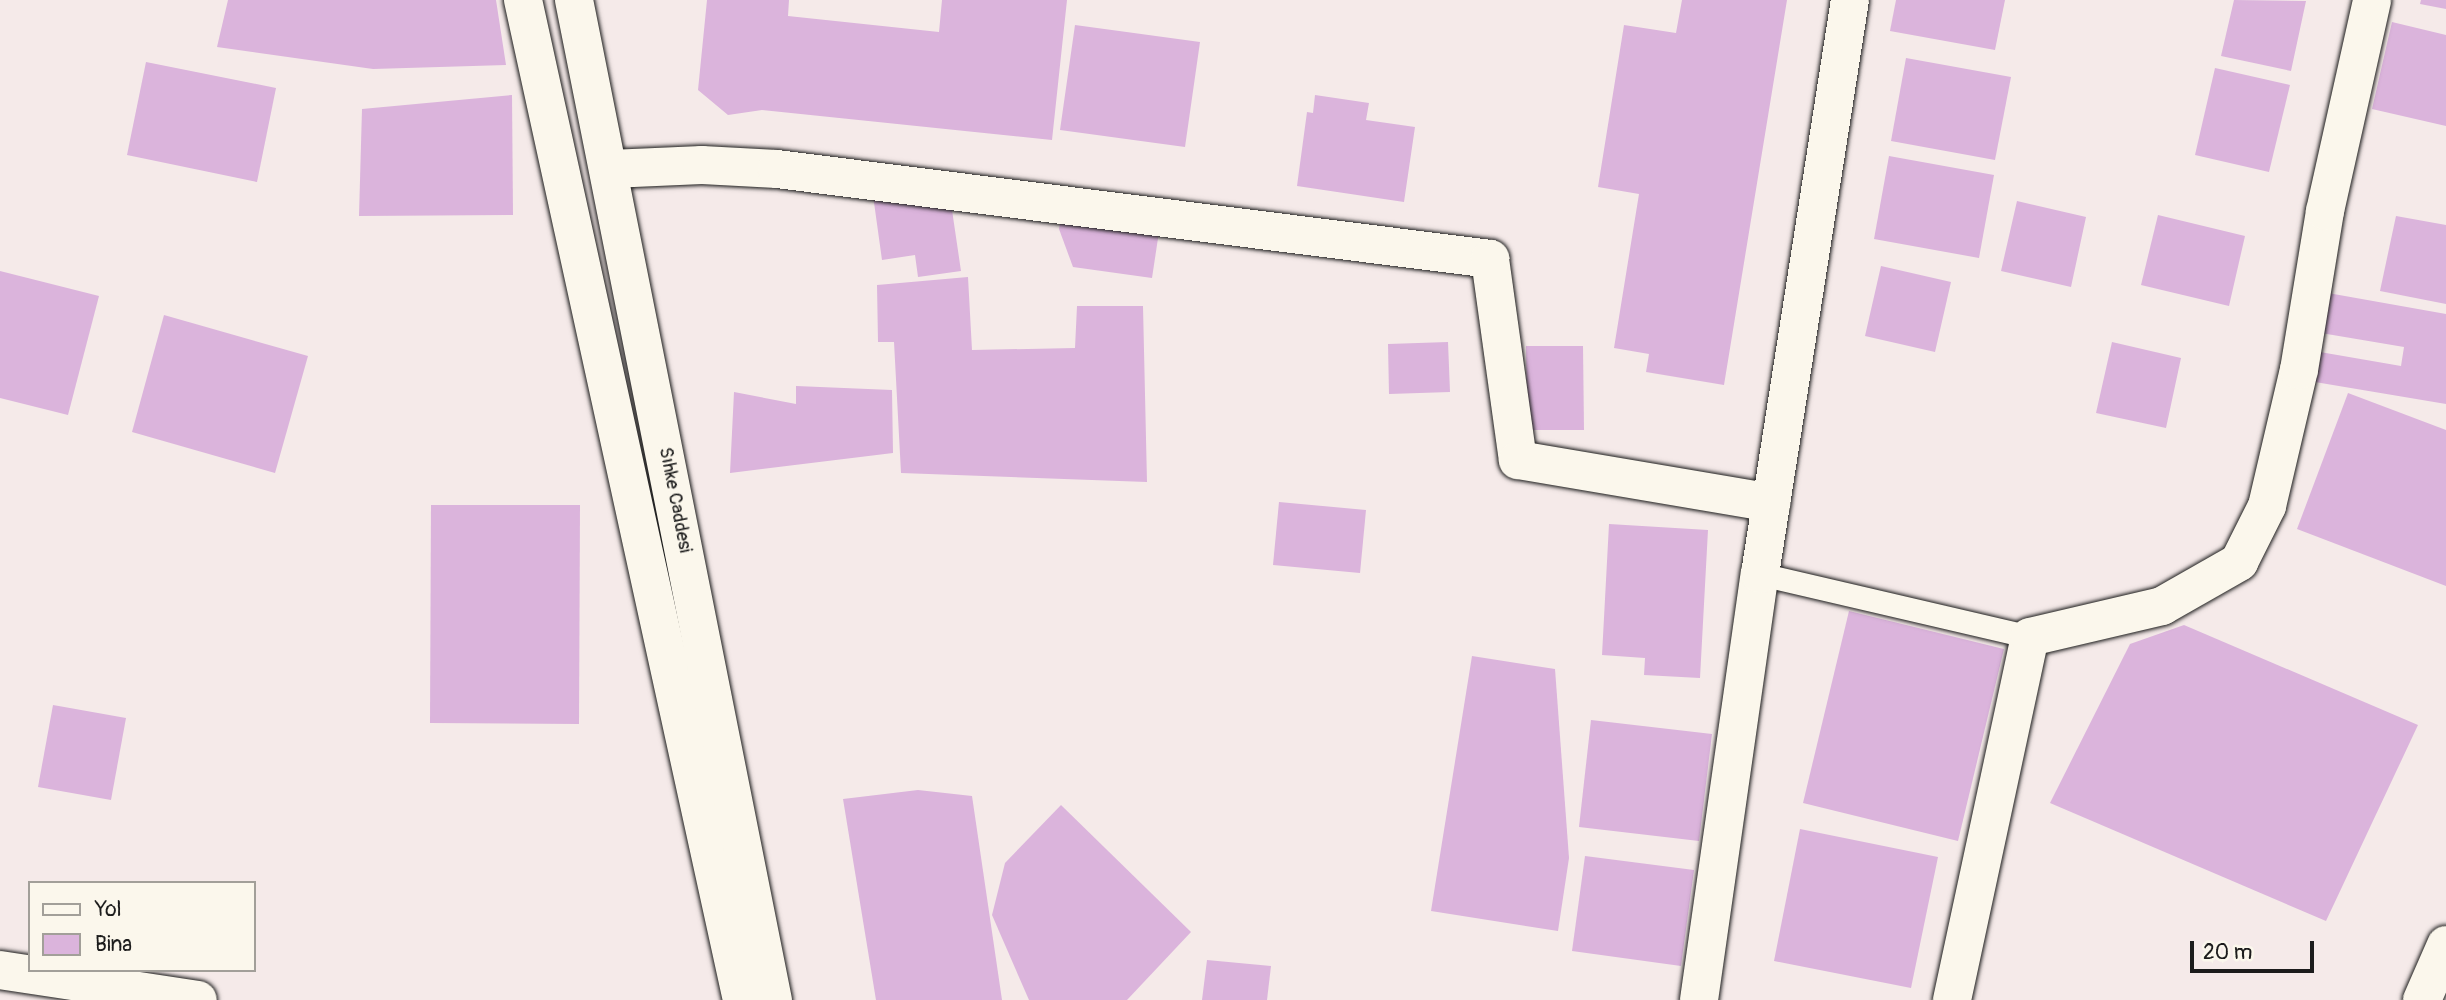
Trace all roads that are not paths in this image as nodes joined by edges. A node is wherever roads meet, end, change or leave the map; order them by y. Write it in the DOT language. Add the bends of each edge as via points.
graph roads {
  1 [pos="523,0"];
  2 [pos="574,0"];
  3 [pos="1850,0"];
  4 [pos="2372,0"];
  5 [pos="610,169"];
  6 [pos="1771,503"];
  7 [pos="1760,573"];
  8 [pos="2030,637"];
  9 [pos="2446,945"];
  10 [pos="0,970"];
  11 [pos="198,1000"];
  12 [pos="743,1000"];
  13 [pos="773,1000"];
  14 [pos="1699,1000"];
  15 [pos="1952,1000"];
  16 [pos="2422,1000"];
  1 -- 12 [label="street"];
  2 -- 5 [label="street, Sıhke Caddesi"];
  3 -- 6 [label="street"];
  4 -- 8 [label="street" via="2273,481 2267,506 2239,562 2162,606"];
  5 -- 6 [label="street" via="702,165 777,169 1490,259 1518,460"];
  5 -- 13 [label="street, Sıhke Caddesi"];
  6 -- 7 [label="street"];
  7 -- 8 [label="lane"];
  7 -- 14 [label="street"];
  8 -- 15 [label="street"];
  9 -- 16 [label="street"];
  10 -- 11 [label="street"];
}
